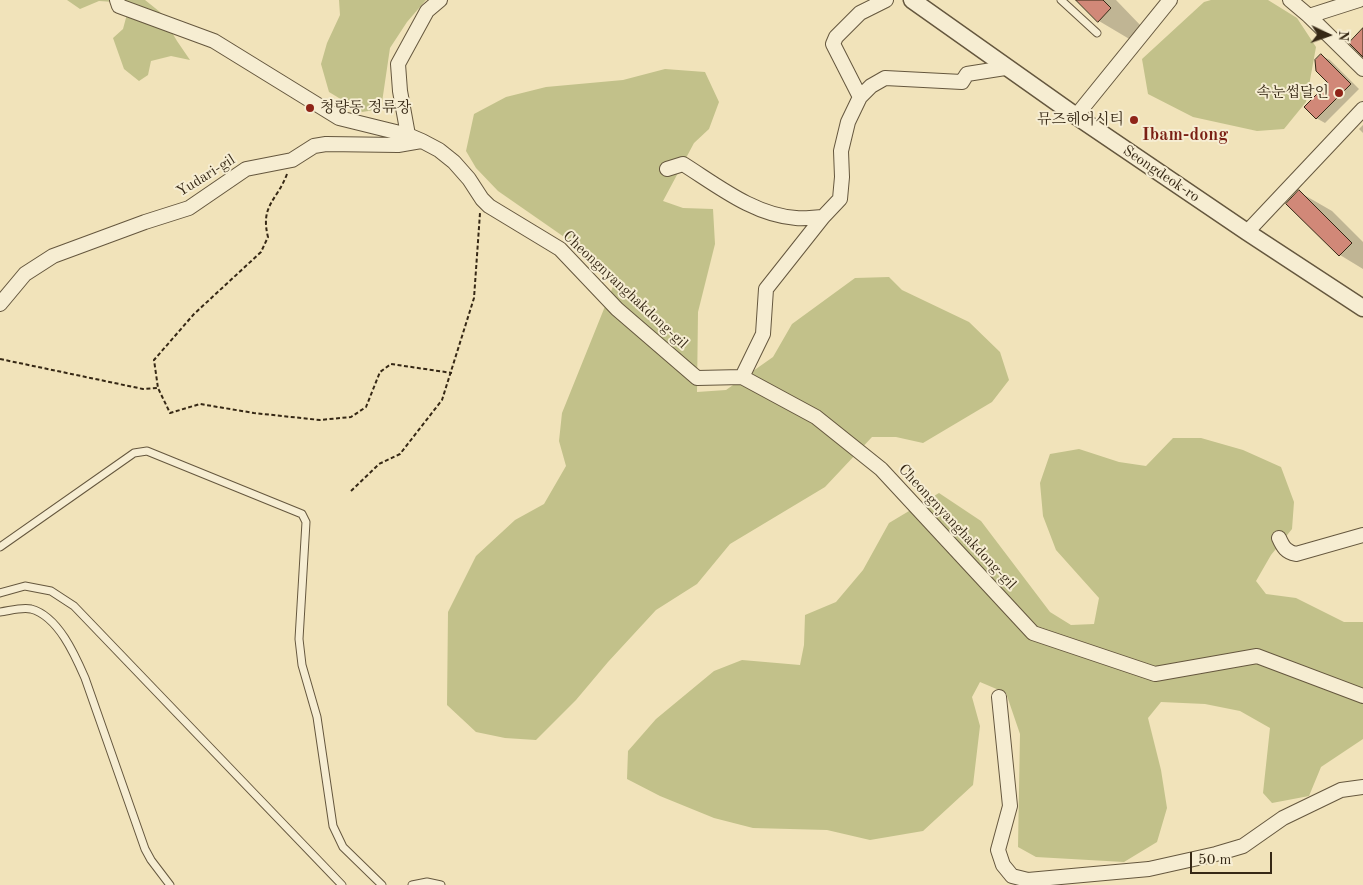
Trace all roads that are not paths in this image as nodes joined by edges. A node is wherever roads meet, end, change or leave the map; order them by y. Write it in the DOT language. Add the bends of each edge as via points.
graph roads {
  1 [pos="117,0"];
  2 [pos="440,0"];
  3 [pos="886,0"];
  4 [pos="912,0"];
  5 [pos="1061,0"];
  6 [pos="1170,0"];
  7 [pos="1290,0"];
  8 [pos="1359,0"];
  9 [pos="1310,16"];
  10 [pos="1097,33"];
  11 [pos="1005,68"];
  12 [pos="1363,69"];
  13 [pos="860,97"];
  14 [pos="1363,109"];
  15 [pos="1076,116"];
  16 [pos="408,135"];
  17 [pos="422,140"];
  18 [pos="667,169"];
  19 [pos="823,217"];
  20 [pos="1246,232"];
  21 [pos="0,304"];
  22 [pos="1363,308"];
  23 [pos="742,377"];
  24 [pos="1363,535"];
  25 [pos="1279,538"];
  26 [pos="0,548"];
  27 [pos="0,593"];
  28 [pos="0,612"];
  29 [pos="1363,696"];
  30 [pos="999,697"];
  31 [pos="1363,787"];
  32 [pos="170,885"];
  33 [pos="342,885"];
  34 [pos="382,885"];
  35 [pos="412,885"];
  36 [pos="440,885"];
  1 -- 16 [label="street, Cheongnyanghakdong-gil" via="119,6 214,41 338,118"];
  2 -- 16 [label="street" via="427,11 398,64"];
  3 -- 13 [label="street" via="860,13 833,44"];
  4 -- 11 [label="street, Seongdeok-ro"];
  5 -- 10 [label="lane"];
  6 -- 15 [label="street"];
  7 -- 9 [label="street"];
  8 -- 9 [label="street"];
  9 -- 12 [label="street"];
  11 -- 13 [label="street" via="968,74 962,82 885,78"];
  11 -- 15 [label="street, Seongdeok-ro"];
  13 -- 19 [label="street" via="848,122 842,151 840,199"];
  14 -- 20 [label="street"];
  15 -- 20 [label="street, Seongdeok-ro"];
  16 -- 17 [label="street, Cheongnyanghakdong-gil"];
  17 -- 21 [label="street, Yudari-gil" via="398,145 326,144 314,146 292,160 246,169 189,208 53,256 25,274"];
  17 -- 23 [label="street, Cheongnyanghakdong-gil" via="454,162 490,206 560,249 618,310 697,378"];
  18 -- 19 [label="street" via="683,164 764,211 796,218"];
  19 -- 23 [label="street" via="766,289 764,334"];
  20 -- 22 [label="street, Seongdeok-ro"];
  23 -- 29 [label="street, Cheongnyanghakdong-gil" via="816,417 881,469 1033,633 1155,674 1258,656"];
  24 -- 25 [label="street" via="1296,554 1289,552"];
  26 -- 34 [label="lane" via="134,452 148,451 302,514 306,522 299,639 302,665 317,717 333,826 343,847"];
  27 -- 33 [label="lane" via="25,586 51,591 74,606"];
  28 -- 32 [label="lane" via="35,611 53,623 76,655 145,849"];
  30 -- 31 [label="street" via="1010,806 998,850 1003,865 1012,876 1028,880 1149,869 1216,854 1243,846 1283,818 1341,790"];
  35 -- 36 [label="lane" via="427,882"];
}
